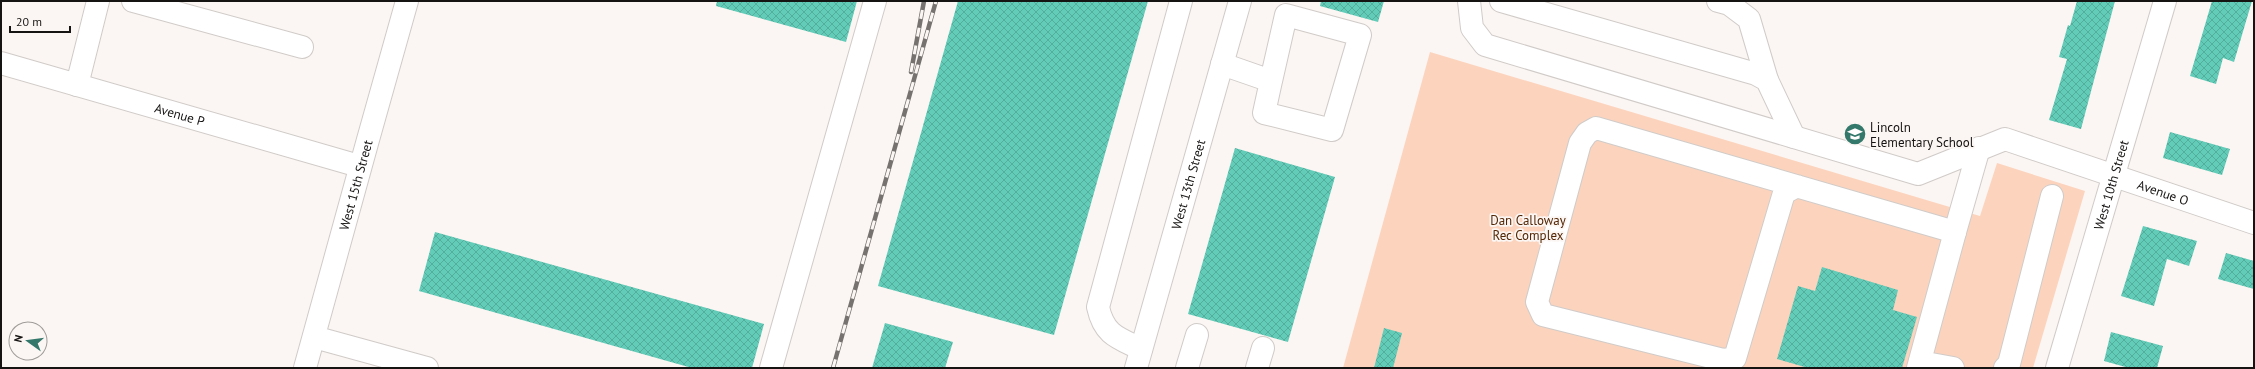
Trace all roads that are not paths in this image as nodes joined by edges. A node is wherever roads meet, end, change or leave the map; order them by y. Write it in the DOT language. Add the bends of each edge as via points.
graph roads {
  1 [pos="98,1"];
  2 [pos="133,1"];
  3 [pos="407,1"];
  4 [pos="875,1"];
  5 [pos="1181,1"];
  6 [pos="1240,1"];
  7 [pos="1469,1"];
  8 [pos="1501,1"];
  9 [pos="1718,1"];
  10 [pos="2165,1"];
  11 [pos="302,48"];
  12 [pos="1,63"];
  13 [pos="1222,64"];
  14 [pos="1271,80"];
  15 [pos="1767,80"];
  16 [pos="77,85"];
  17 [pos="1794,137"];
  18 [pos="1979,148"];
  19 [pos="359,166"];
  20 [pos="2114,176"];
  21 [pos="1796,186"];
  22 [pos="2052,196"];
  23 [pos="2254,223"];
  24 [pos="1955,232"];
  25 [pos="1197,335"];
  26 [pos="314,337"];
  27 [pos="1139,359"];
  28 [pos="1919,365"];
  29 [pos="305,368"];
  30 [pos="427,368"];
  31 [pos="771,368"];
  32 [pos="1187,368"];
  33 [pos="1953,368"];
  34 [pos="2005,368"];
  35 [pos="2057,368"];
  1 -- 16 [label="street"];
  2 -- 11 [label="street"];
  3 -- 19 [label="street, West 15th Street"];
  4 -- 31 [label="street"];
  5 -- 27 [label="street" via="1098,307 1101,322"];
  6 -- 13 [label="street, West 13th Street"];
  7 -- 17 [label="street" via="1472,28 1485,45"];
  8 -- 15 [label="street" via="1756,74"];
  9 -- 15 [label="street" via="1729,4 1749,19"];
  10 -- 20 [label="street, West 10th Street"];
  12 -- 16 [label="street, Avenue P"];
  13 -- 14 [label="street"];
  13 -- 27 [label="street, West 13th Street"];
  14 -- 14 [label="street" via="1264,113 1332,130 1360,35 1286,15"];
  15 -- 17 [label="street"];
  16 -- 19 [label="street, Avenue P"];
  17 -- 18 [label="street" via="1918,174"];
  18 -- 20 [label="street, Avenue O" via="2005,139"];
  18 -- 24 [label="street"];
  19 -- 26 [label="street, West 15th Street"];
  20 -- 23 [label="street, Avenue O"];
  20 -- 35 [label="street, West 10th Street"];
  21 -- 21 [label="street" via="1596,128 1587,132 1580,143 1537,302 1543,315 1723,360 1735,358 1784,193"];
  21 -- 24 [label="street"];
  22 -- 34 [label="street" via="2009,364"];
  24 -- 28 [label="street"];
  25 -- 32 [label="street"];
  26 -- 29 [label="street, West 15th Street"];
  26 -- 30 [label="street"];
  28 -- 33 [label="street"];
}
